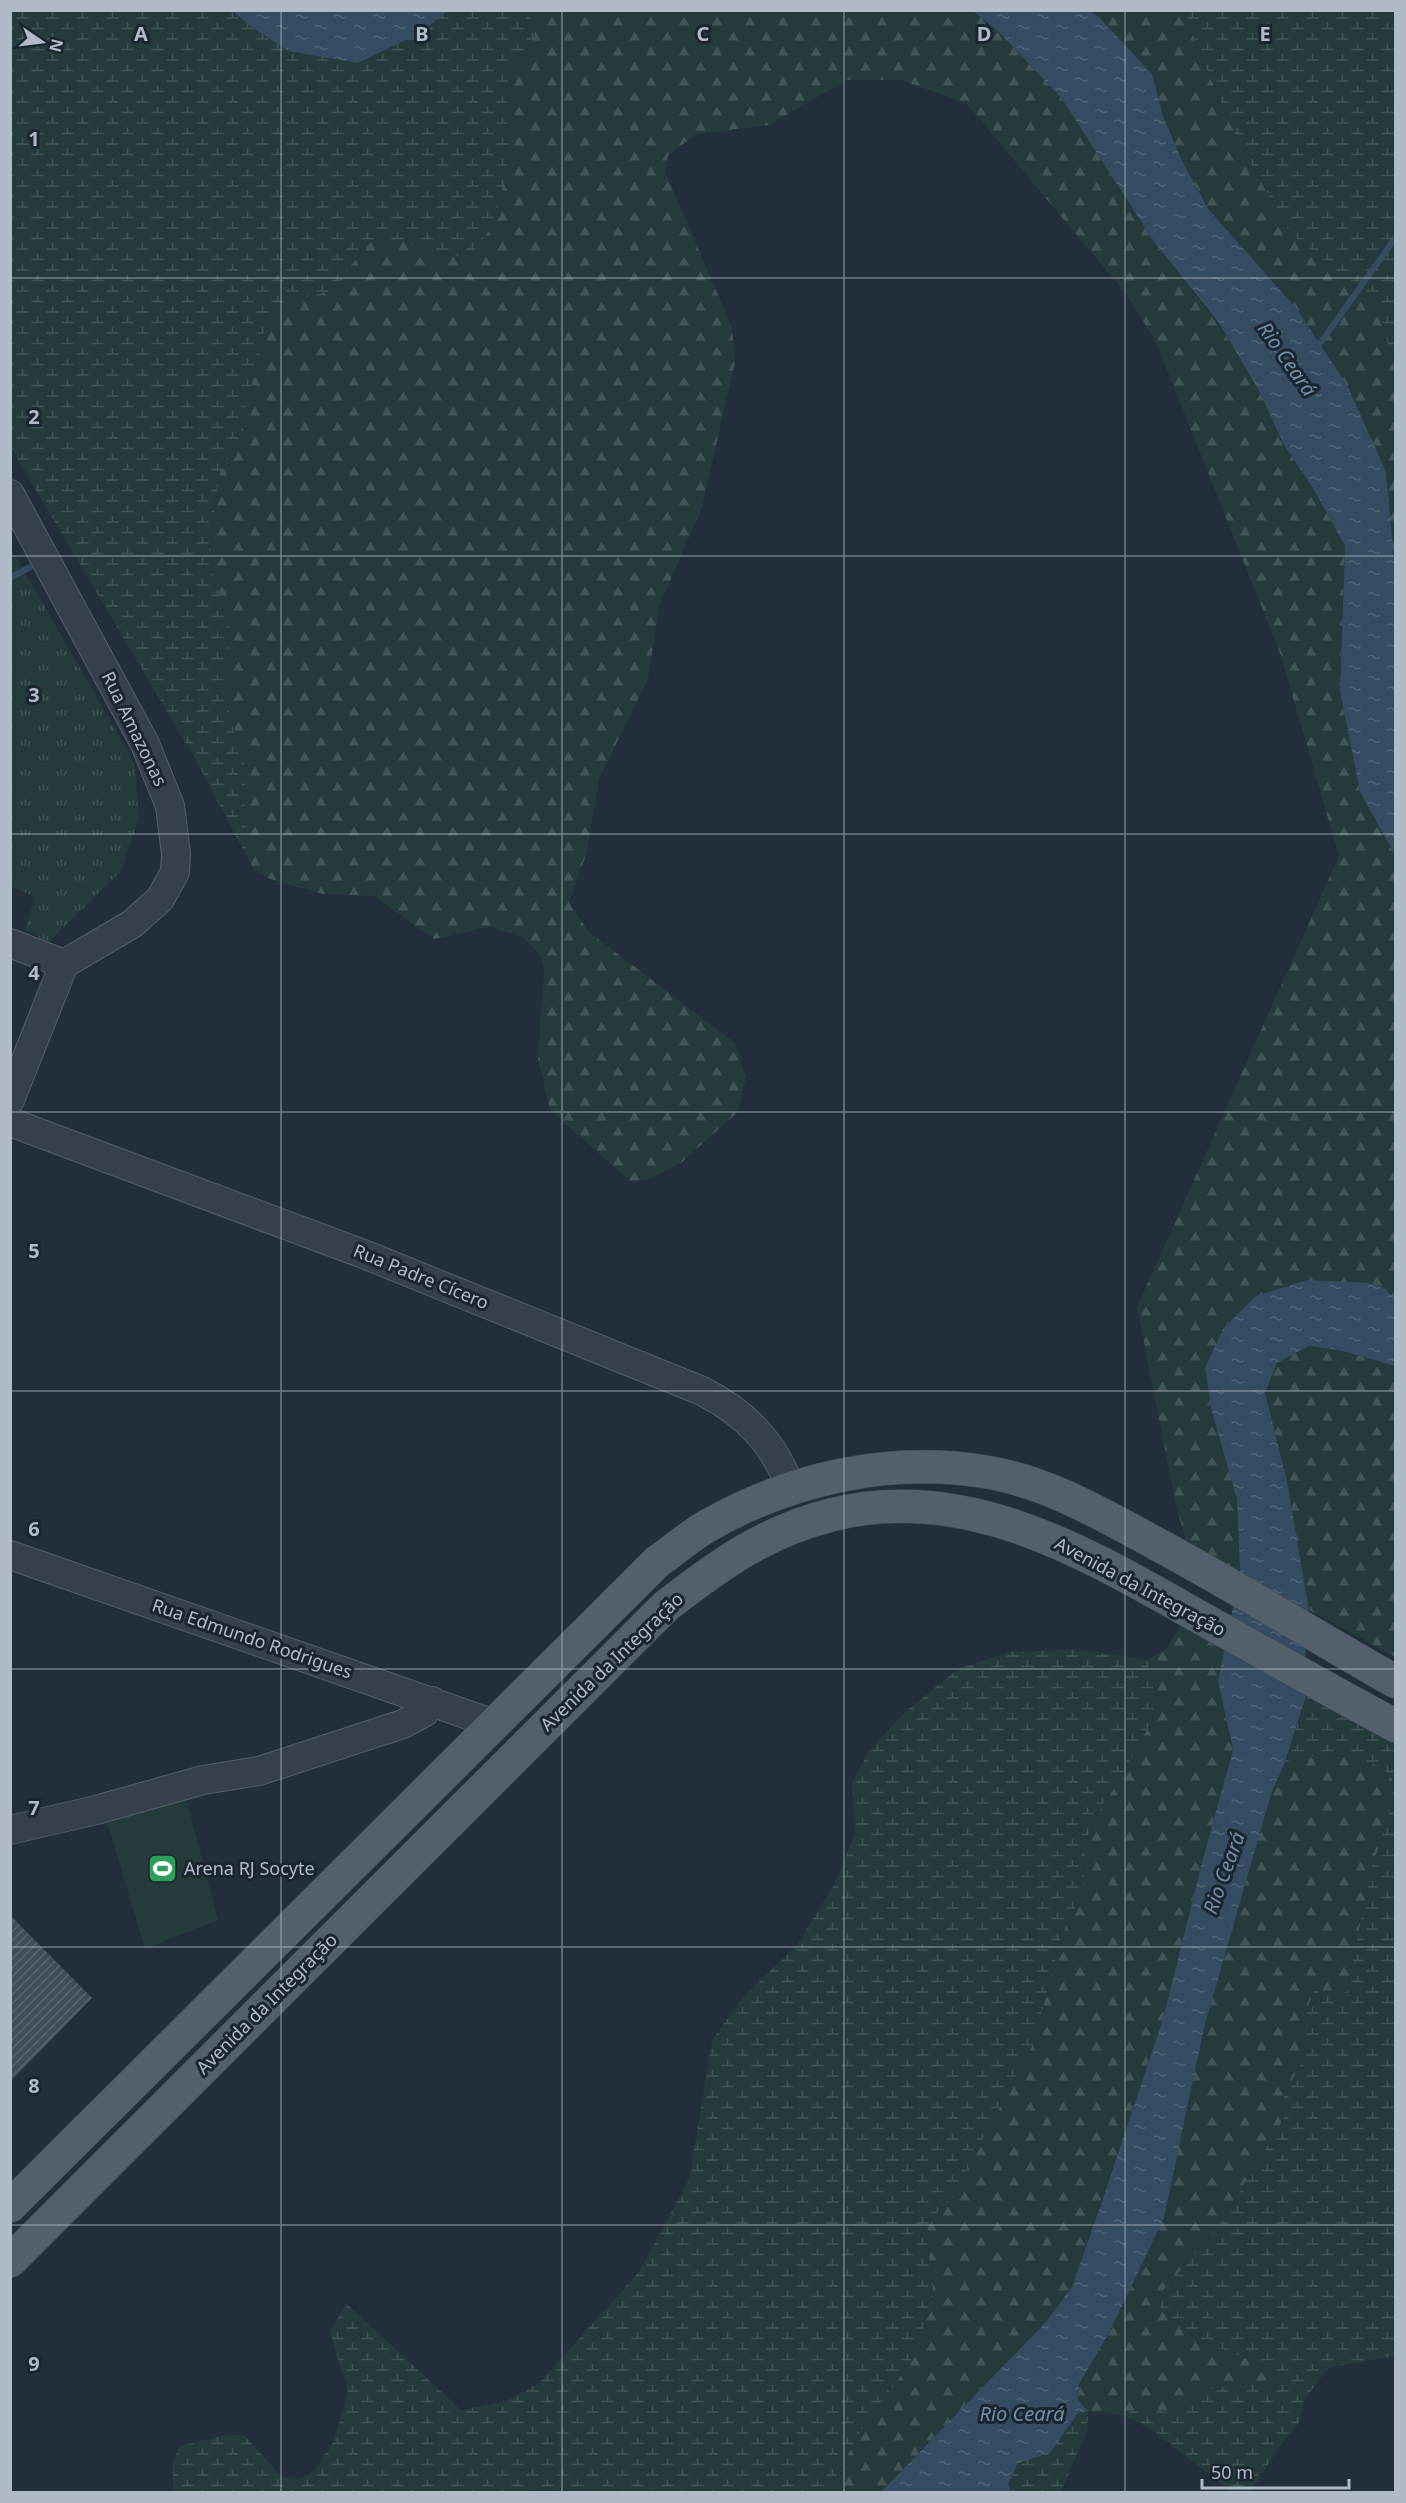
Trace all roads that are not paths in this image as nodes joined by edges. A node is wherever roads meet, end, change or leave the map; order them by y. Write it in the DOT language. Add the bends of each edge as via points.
graph roads {
  1 [pos="10,494"];
  2 [pos="10,943"];
  3 [pos="64,964"];
  4 [pos="10,1100"];
  5 [pos="10,1122"];
  6 [pos="791,1489"];
  7 [pos="10,1555"];
  8 [pos="548,1671"];
  9 [pos="1385,1676"];
  10 [pos="576,1695"];
  11 [pos="432,1701"];
  12 [pos="494,1724"];
  13 [pos="1395,1726"];
  14 [pos="10,1830"];
  15 [pos="10,2206"];
  16 [pos="10,2261"];
  1 -- 3 [label="street, Rua Amazonas" via="146,744 170,806 174,830 175,872 160,898 132,924"];
  2 -- 3 [label="street"];
  3 -- 4 [label="street"];
  5 -- 6 [label="street, Rua Padre Cícero" via="355,1251 702,1391 728,1404 763,1436 775,1452"];
  6 -- 8 [label="main road" via="756,1500 707,1526 657,1562"];
  6 -- 9 [label="main road" via="890,1467 935,1466 982,1471 1076,1500 1200,1567"];
  7 -- 11 [label="street, Rua Edmundo Rodrigues"];
  8 -- 10 [label="main road"];
  8 -- 12 [label="main road"];
  10 -- 13 [label="main road, Avenida da Integração" via="666,1606 723,1562 798,1526 832,1515 879,1508 953,1509 1027,1529 1124,1574"];
  10 -- 16 [label="main road, Avenida da Integração"];
  11 -- 12 [label="street, Rua Edmundo Rodrigues"];
  11 -- 14 [label="street" via="425,1712 403,1724 259,1771 203,1780"];
  12 -- 15 [label="main road"];
}
